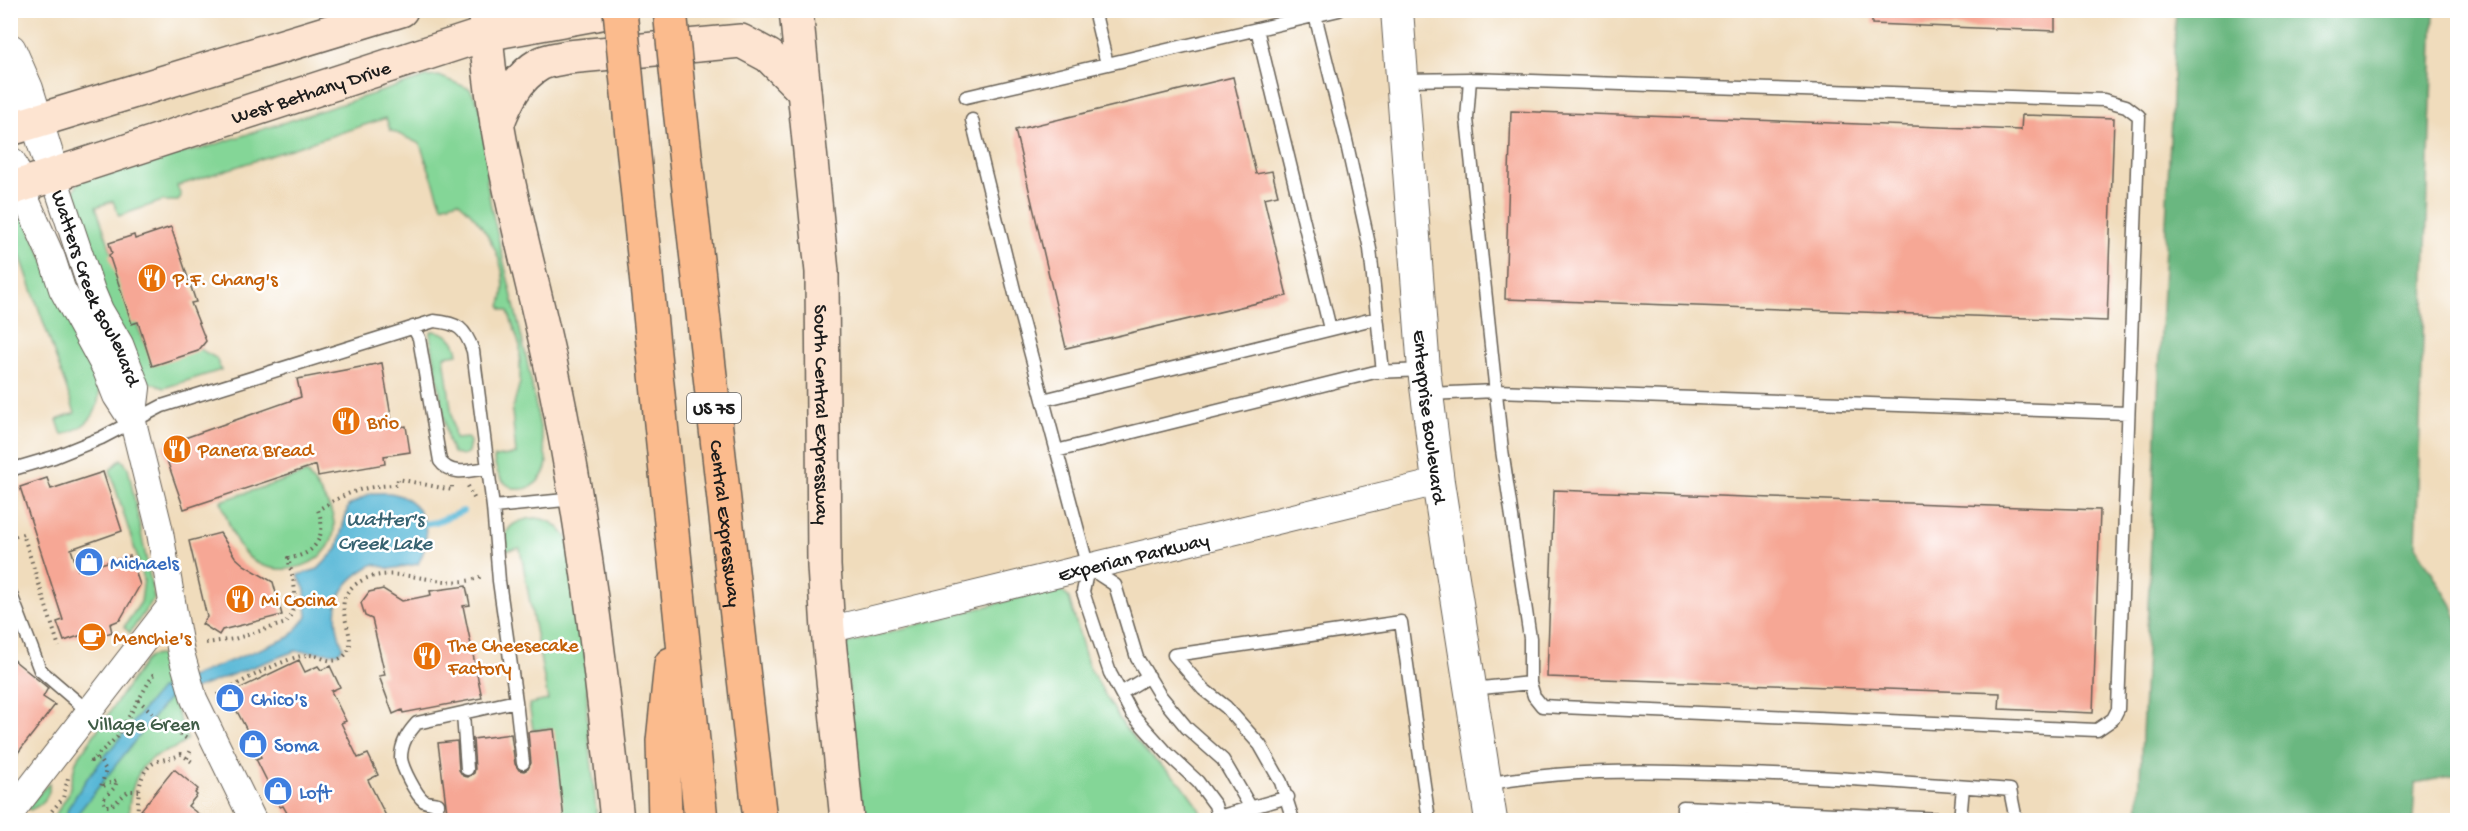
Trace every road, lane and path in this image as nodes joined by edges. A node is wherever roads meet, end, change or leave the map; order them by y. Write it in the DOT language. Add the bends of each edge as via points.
graph roads {
  1 [pos="401,10"];
  2 [pos="619,10"];
  3 [pos="670,10"];
  4 [pos="796,10"];
  5 [pos="817,10"];
  6 [pos="1094,10"];
  7 [pos="1339,10"];
  8 [pos="1397,10"];
  9 [pos="1315,15"];
  10 [pos="485,22"];
  11 [pos="1257,29"];
  12 [pos="800,48"];
  13 [pos="10,50"];
  14 [pos="1107,64"];
  15 [pos="1470,79"];
  16 [pos="1402,80"];
  17 [pos="804,91"];
  18 [pos="966,97"];
  19 [pos="972,120"];
  20 [pos="497,125"];
  21 [pos="24,126"];
  22 [pos="53,174"];
  23 [pos="14,179"];
  24 [pos="1377,318"];
  25 [pos="413,327"];
  26 [pos="1330,329"];
  27 [pos="1383,372"];
  28 [pos="1426,382"];
  29 [pos="1496,391"];
  30 [pos="1043,400"];
  31 [pos="2128,413"];
  32 [pos="133,422"];
  33 [pos="1056,451"];
  34 [pos="488,468"];
  35 [pos="10,470"];
  36 [pos="465,480"];
  37 [pos="459,481"];
  38 [pos="1438,482"];
  39 [pos="576,499"];
  40 [pos="476,502"];
  41 [pos="493,507"];
  42 [pos="10,538"];
  43 [pos="481,566"];
  44 [pos="1088,568"];
  45 [pos="10,592"];
  46 [pos="679,597"];
  47 [pos="172,604"];
  48 [pos="828,630"];
  49 [pos="206,643"];
  50 [pos="59,647"];
  51 [pos="157,674"];
  52 [pos="1149,676"];
  53 [pos="1530,683"];
  54 [pos="1470,689"];
  55 [pos="1121,693"];
  56 [pos="204,698"];
  57 [pos="138,700"];
  58 [pos="516,701"];
  59 [pos="89,712"];
  60 [pos="463,714"];
  61 [pos="195,743"];
  62 [pos="523,763"];
  63 [pos="195,764"];
  64 [pos="467,769"];
  65 [pos="69,770"];
  66 [pos="1485,784"];
  67 [pos="1963,787"];
  68 [pos="139,791"];
  69 [pos="1287,797"];
  70 [pos="438,804"];
  71 [pos="1251,808"];
  72 [pos="10,814"];
  73 [pos="1219,819"];
  74 [pos="44,820"];
  75 [pos="137,820"];
  76 [pos="253,820"];
  77 [pos="617,820"];
  78 [pos="665,820"];
  79 [pos="701,820"];
  80 [pos="760,820"];
  81 [pos="847,820"];
  82 [pos="1255,820"];
  83 [pos="1293,820"];
  84 [pos="1429,820"];
  85 [pos="1491,820"];
  86 [pos="1683,820"];
  87 [pos="1961,820"];
  88 [pos="2016,820"];
  1 -- 21 [label="main road"];
  2 -- 10 [label="main road, West Bethany Drive"];
  2 -- 46 [label="highway, US 75, bridge"];
  3 -- 80 [label="highway, Central Expressway / US 75, bridge"];
  4 -- 12 [label="main road, South Central Expressway"];
  5 -- 12 [label="main road"];
  6 -- 14 [label="lane"];
  7 -- 9 [label="lane"];
  8 -- 16 [label="street, Enterprise Boulevard"];
  9 -- 11 [label="lane"];
  9 -- 24 [label="lane" via="1370,249"];
  10 -- 20 [label="main road"];
  10 -- 22 [label="main road, West Bethany Drive"];
  11 -- 14 [label="lane"];
  11 -- 26 [label="lane"];
  12 -- 17 [label="main road, South Central Expressway"];
  13 -- 21 [label="street, Watters Creek Boulevard" via="27,89"];
  14 -- 18 [label="lane"];
  15 -- 16 [label="lane"];
  15 -- 29 [label="lane" via="1467,119"];
  15 -- 31 [label="lane" via="2104,100 2126,106 2139,116"];
  16 -- 28 [label="street, Enterprise Boulevard"];
  17 -- 20 [label="main road" via="769,56 741,41 568,57 541,63 523,77 506,100"];
  17 -- 48 [label="main road, South Central Expressway" via="822,272 823,512"];
  19 -- 30 [label="lane"];
  20 -- 39 [label="main road" via="554,379"];
  21 -- 22 [label="street, Watters Creek Boulevard"];
  22 -- 23 [label="main road, West Bethany Drive"];
  22 -- 32 [label="street, Watters Creek Boulevard" via="92,291 120,344 137,388"];
  23 -- 32 [label="street, Watters Creek Boulevard" via="63,289"];
  24 -- 26 [label="lane"];
  24 -- 27 [label="lane"];
  25 -- 32 [label="lane" via="162,406"];
  25 -- 34 [label="lane" via="419,338 440,461 444,467 458,472"];
  25 -- 34 [label="lane" via="434,321 450,322 467,333 473,351"];
  26 -- 30 [label="lane"];
  27 -- 28 [label="lane"];
  27 -- 33 [label="lane"];
  28 -- 29 [label="lane"];
  28 -- 38 [label="street, Enterprise Boulevard"];
  29 -- 31 [label="lane"];
  29 -- 53 [label="lane" via="1530,638"];
  30 -- 33 [label="lane"];
  31 -- 53 [label="lane" via="2118,709 2113,719 2097,730 1552,707 1542,706"];
  32 -- 35 [label="lane" via="64,453"];
  32 -- 47 [label="street, Watters Creek Boulevard" via="159,527"];
  33 -- 44 [label="lane"];
  34 -- 41 [label="lane"];
  36 -- 40 [label="path"];
  37 -- 49 [label="path" via="452,482 452,490 398,479 397,484 368,486 337,498 318,510 322,531 318,544 307,554 288,558 295,610 286,623"];
  38 -- 44 [label="street, Experian Parkway"];
  38 -- 54 [label="street, Enterprise Boulevard"];
  39 -- 41 [label="lane"];
  39 -- 77 [label="main road"];
  41 -- 58 [label="lane"];
  42 -- 50 [label="path" via="23,534"];
  43 -- 56 [label="path" via="482,578 444,582 383,574 365,579 349,590 345,600 343,615 350,639 344,655 335,660 310,655 289,661"];
  44 -- 48 [label="street, Experian Parkway"];
  44 -- 52 [label="lane" via="1115,585 1137,658"];
  44 -- 55 [label="lane" via="1083,592 1110,673"];
  45 -- 59 [label="lane" via="40,670"];
  46 -- 78 [label="highway" via="663,741"];
  46 -- 79 [label="highway, US 75"];
  47 -- 56 [label="street, Watters Creek Boulevard" via="182,657"];
  47 -- 59 [label="street"];
  48 -- 81 [label="main road, South Central Expressway"];
  51 -- 57 [label="path"];
  52 -- 55 [label="lane"];
  52 -- 71 [label="lane" via="1186,728 1223,760"];
  53 -- 54 [label="lane"];
  54 -- 66 [label="street, Enterprise Boulevard"];
  55 -- 73 [label="lane" via="1132,714 1198,782 1215,805"];
  56 -- 76 [label="street, Watters Creek Boulevard"];
  57 -- 61 [label="path" via="171,729"];
  57 -- 68 [label="path" via="117,737 91,761 99,759 106,770 101,787 117,780 103,799 105,806 111,806 129,791"];
  58 -- 60 [label="lane"];
  58 -- 62 [label="lane"];
  59 -- 72 [label="street"];
  60 -- 64 [label="lane"];
  60 -- 70 [label="lane" via="417,723 405,736 401,759 417,794 426,802"];
  63 -- 68 [label="path" via="180,754 158,761 143,775"];
  65 -- 74 [label="path" via="63,798"];
  66 -- 67 [label="lane" via="1618,770 1768,774"];
  66 -- 85 [label="street, Enterprise Boulevard"];
  67 -- 87 [label="lane"];
  67 -- 88 [label="lane" via="2010,790"];
  68 -- 75 [label="path"];
  69 -- 71 [label="lane"];
  69 -- 83 [label="lane"];
  69 -- 84 [label="lane" via="1271,763 1246,728 1174,655 1401,622"];
  71 -- 73 [label="lane"];
  71 -- 82 [label="lane"];
  86 -- 87 [label="lane" via="1683,807"];
}
